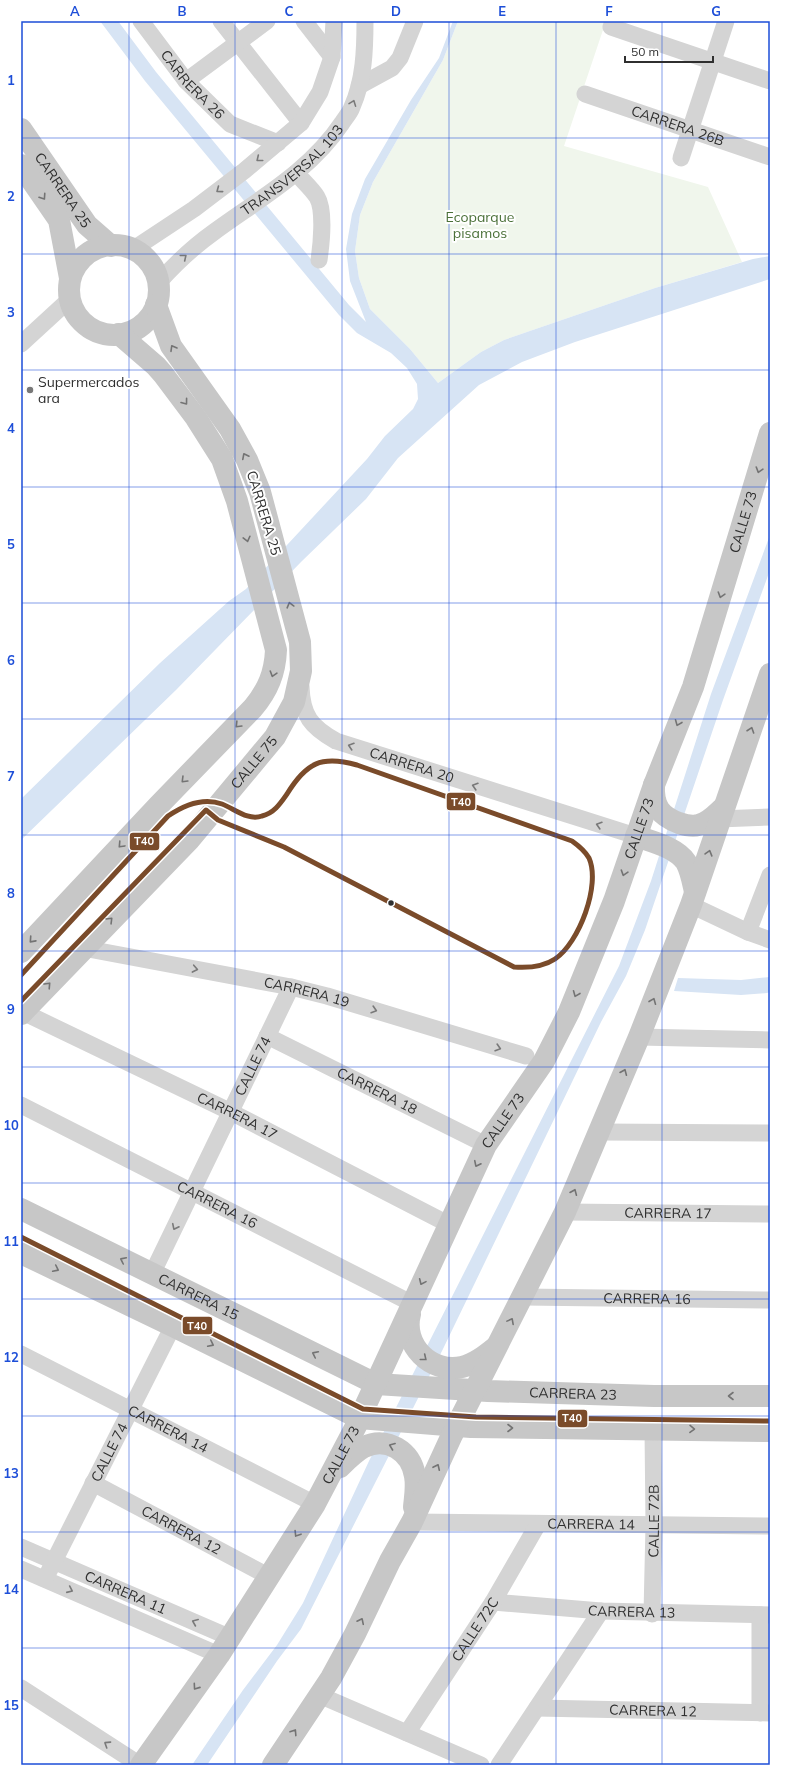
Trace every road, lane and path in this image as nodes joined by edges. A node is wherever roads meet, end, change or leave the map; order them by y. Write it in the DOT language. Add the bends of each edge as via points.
graph roads {
  1 [pos="141,21"];
  2 [pos="221,21"];
  3 [pos="267,21"];
  4 [pos="304,21"];
  5 [pos="334,21"];
  6 [pos="365,21"];
  7 [pos="415,21"];
  8 [pos="726,21"];
  9 [pos="611,28"];
  10 [pos="238,43"];
  11 [pos="332,57"];
  12 [pos="711,61"];
  13 [pos="186,81"];
  14 [pos="770,81"];
  15 [pos="360,86"];
  16 [pos="584,94"];
  17 [pos="301,123"];
  18 [pos="21,129"];
  19 [pos="690,129"];
  20 [pos="278,143"];
  21 [pos="770,157"];
  22 [pos="681,158"];
  23 [pos="21,164"];
  24 [pos="296,173"];
  25 [pos="111,246"];
  26 [pos="132,250"];
  27 [pos="318,260"];
  28 [pos="158,283"];
  29 [pos="70,288"];
  30 [pos="156,304"];
  31 [pos="119,334"];
  32 [pos="21,344"];
  33 [pos="770,433"];
  34 [pos="301,671"];
  35 [pos="769,682"];
  36 [pos="286,719"];
  37 [pos="655,795"];
  38 [pos="718,815"];
  39 [pos="770,817"];
  40 [pos="646,840"];
  41 [pos="770,875"];
  42 [pos="692,891"];
  43 [pos="748,932"];
  44 [pos="770,940"];
  45 [pos="83,948"];
  46 [pos="21,952"];
  47 [pos="291,987"];
  48 [pos="22,1013"];
  49 [pos="267,1036"];
  50 [pos="639,1037"];
  51 [pos="770,1040"];
  52 [pos="526,1056"];
  53 [pos="21,1105"];
  54 [pos="231,1112"];
  55 [pos="599,1132"];
  56 [pos="770,1133"];
  57 [pos="486,1145"];
  58 [pos="192,1192"];
  59 [pos="21,1209"];
  60 [pos="566,1212"];
  61 [pos="770,1214"];
  62 [pos="448,1224"];
  63 [pos="21,1253"];
  64 [pos="152,1274"];
  65 [pos="524,1296"];
  66 [pos="770,1300"];
  67 [pos="410,1314"];
  68 [pos="173,1326"];
  69 [pos="498,1345"];
  70 [pos="393,1346"];
  71 [pos="21,1354"];
  72 [pos="345,1369"];
  73 [pos="380,1384"];
  74 [pos="470,1390"];
  75 [pos="770,1396"];
  76 [pos="324,1400"];
  77 [pos="130,1410"];
  78 [pos="363,1419"];
  79 [pos="451,1426"];
  80 [pos="653,1429"];
  81 [pos="770,1431"];
  82 [pos="339,1462"];
  83 [pos="93,1483"];
  84 [pos="318,1498"];
  85 [pos="414,1514"];
  86 [pos="538,1524"];
  87 [pos="654,1525"];
  88 [pos="770,1526"];
  89 [pos="21,1547"];
  90 [pos="54,1561"];
  91 [pos="21,1570"];
  92 [pos="270,1577"];
  93 [pos="44,1579"];
  94 [pos="493,1602"];
  95 [pos="602,1612"];
  96 [pos="652,1614"];
  97 [pos="765,1615"];
  98 [pos="231,1638"];
  99 [pos="219,1655"];
  100 [pos="21,1688"];
  101 [pos="319,1694"];
  102 [pos="537,1708"];
  103 [pos="765,1713"];
  104 [pos="407,1733"];
  105 [pos="276,1764"];
  106 [pos="140,1765"];
  107 [pos="481,1765"];
  108 [pos="499,1765"];
  1 -- 13 [label="street, CARRERA 26"];
  2 -- 10 [label="street"];
  3 -- 10 [label="street"];
  4 -- 11 [label="street"];
  5 -- 11 [label="street, TRANSVERSAL 103"];
  6 -- 15 [label="street, TRANSVERSAL 103" via="365,52"];
  7 -- 15 [label="street" via="400,58 392,68"];
  8 -- 12 [label="street"];
  9 -- 12 [label="street"];
  10 -- 13 [label="street"];
  10 -- 17 [label="street"];
  11 -- 17 [label="street, TRANSVERSAL 103" via="320,92"];
  12 -- 14 [label="street"];
  12 -- 19 [label="street"];
  13 -- 20 [label="street, CARRERA 26" via="230,124"];
  24 -- 15 [label="street, TRANSVERSAL 103, one-way" via="334,135 352,108"];
  16 -- 19 [label="street, CARRERA 26B"];
  17 -- 20 [label="street, TRANSVERSAL 103"];
  18 -- 25 [label="main road, CARRERA 25" via="87,225"];
  19 -- 21 [label="street, CARRERA 26B"];
  19 -- 22 [label="street"];
  20 -- 26 [label="street, TRANSVERSAL 103, one-way" via="194,209"];
  23 -- 29 [label="main road, CARRERA 25, one-way" via="58,220"];
  24 -- 27 [label="street" via="318,198 322,223 322,243"];
  28 -- 24 [label="street, TRANSVERSAL 103, one-way" via="176,263 213,233"];
  25 -- 26 [label="main road, CARRERA 25" via="122,246"];
  25 -- 29 [label="main road, CARRERA 25" via="86,255 75,268"];
  26 -- 28 [label="main road, CARRERA 25" via="149,263"];
  28 -- 30 [label="main road, CARRERA 25"];
  29 -- 31 [label="main road, CARRERA 25" via="75,313 86,326 102,333"];
  29 -- 32 [label="street"];
  30 -- 31 [label="main road, CARRERA 25" via="142,325"];
  34 -- 30 [label="main road, CARRERA 25, one-way" via="300,642 260,492 247,460 230,429 171,346"];
  31 -- 46 [label="main road, CARRERA 25, one-way" via="156,366 196,418 222,459 237,501 276,650 273,675 264,696"];
  33 -- 37 [label="main road, CALLE 73, one-way" via="693,687"];
  34 -- 36 [label="main road, CARRERA 25" via="294,702"];
  40 -- 34 [label="street, CARRERA 20, one-way" via="336,741 320,732 308,718 301,701"];
  38 -- 35 [label="main road, one-way"];
  45 -- 36 [label="main road, CALLE 75, one-way" via="190,839 275,737"];
  37 -- 38 [label="main road" via="662,815 686,825 698,825"];
  37 -- 40 [label="main road, CALLE 73"];
  38 -- 39 [label="street"];
  42 -- 38 [label="main road, one-way"];
  40 -- 42 [label="main road" via="680,857 686,863"];
  40 -- 57 [label="main road, CALLE 73, one-way" via="614,902 569,1012 544,1061"];
  41 -- 43 [label="street"];
  42 -- 43 [label="street"];
  50 -- 42 [label="main road, one-way"];
  43 -- 44 [label="street"];
  45 -- 47 [label="street, CARRERA 19, one-way"];
  48 -- 45 [label="main road, CALLE 75, one-way"];
  47 -- 49 [label="street, CALLE 74"];
  47 -- 52 [label="street, CARRERA 19, one-way"];
  48 -- 54 [label="street, CARRERA 17"];
  49 -- 54 [label="street, CALLE 74"];
  49 -- 57 [label="street, CARRERA 18"];
  50 -- 51 [label="street"];
  55 -- 50 [label="main road, one-way"];
  53 -- 58 [label="street, CARRERA 16"];
  54 -- 58 [label="street, CALLE 74"];
  54 -- 62 [label="street, CARRERA 17"];
  55 -- 56 [label="street"];
  60 -- 55 [label="main road, one-way"];
  57 -- 62 [label="main road, CALLE 73, one-way"];
  58 -- 64 [label="street, CALLE 74, one-way"];
  58 -- 67 [label="street, CARRERA 16"];
  64 -- 59 [label="main road, CARRERA 15, one-way"];
  60 -- 61 [label="street, CARRERA 17"];
  60 -- 65 [label="main road"];
  62 -- 67 [label="main road, CALLE 73, one-way"];
  63 -- 68 [label="main road, one-way"];
  72 -- 64 [label="main road, CARRERA 15, one-way"];
  65 -- 66 [label="street, CARRERA 16"];
  69 -- 65 [label="main road, one-way"];
  67 -- 69 [label="main road, one-way" via="410,1340 416,1350 434,1364 457,1368 466,1366"];
  67 -- 70 [label="main road, CALLE 73"];
  68 -- 76 [label="main road, one-way"];
  68 -- 77 [label="street, CALLE 74"];
  69 -- 74 [label="main road"];
  70 -- 72 [label="main road" via="370,1365"];
  70 -- 73 [label="main road, CALLE 73"];
  71 -- 77 [label="street, CARRERA 14"];
  72 -- 73 [label="main road, CARRERA 15"];
  73 -- 74 [label="main road, CARRERA 23"];
  73 -- 78 [label="main road, CALLE 73"];
  75 -- 74 [label="main road, CARRERA 23, one-way" via="654,1396"];
  74 -- 79 [label="main road"];
  76 -- 78 [label="main road"];
  76 -- 82 [label="main road" via="338,1428 341,1443"];
  77 -- 83 [label="street, CALLE 74"];
  77 -- 84 [label="street, CARRERA 14"];
  78 -- 79 [label="main road"];
  78 -- 82 [label="main road, CALLE 73"];
  79 -- 80 [label="main road, one-way"];
  85 -- 79 [label="main road, one-way"];
  80 -- 81 [label="main road, one-way"];
  80 -- 87 [label="street, CALLE 72B"];
  82 -- 84 [label="main road, CALLE 73"];
  85 -- 82 [label="main road, one-way" via="413,1469 408,1458 395,1446 384,1443 368,1445"];
  83 -- 90 [label="street, CALLE 74"];
  83 -- 92 [label="street, CARRERA 12"];
  84 -- 92 [label="main road, CALLE 73, one-way"];
  85 -- 86 [label="street, CARRERA 14"];
  101 -- 85 [label="main road, one-way" via="331,1678 355,1634"];
  86 -- 87 [label="street, CARRERA 14"];
  86 -- 94 [label="street, CALLE 72C"];
  87 -- 88 [label="street, CARRERA 14"];
  87 -- 96 [label="street, CALLE 72B"];
  89 -- 90 [label="street, CARRERA 11"];
  90 -- 93 [label="street, CALLE 74"];
  98 -- 90 [label="street, CARRERA 11, one-way"];
  91 -- 93 [label="street, CARRERA 11"];
  92 -- 98 [label="main road, CALLE 73"];
  93 -- 99 [label="street, CARRERA 11, one-way"];
  94 -- 95 [label="street, CARRERA 13"];
  94 -- 104 [label="street, CALLE 72C"];
  95 -- 96 [label="street, CARRERA 13"];
  95 -- 102 [label="street"];
  96 -- 97 [label="street, CARRERA 13"];
  97 -- 103 [label="street"];
  98 -- 99 [label="main road, CALLE 73"];
  99 -- 106 [label="main road, CALLE 73, one-way"];
  106 -- 100 [label="street, one-way"];
  101 -- 104 [label="street"];
  105 -- 101 [label="main road, one-way"];
  102 -- 103 [label="street, CARRERA 12"];
  102 -- 108 [label="street"];
  104 -- 107 [label="street"];
}
